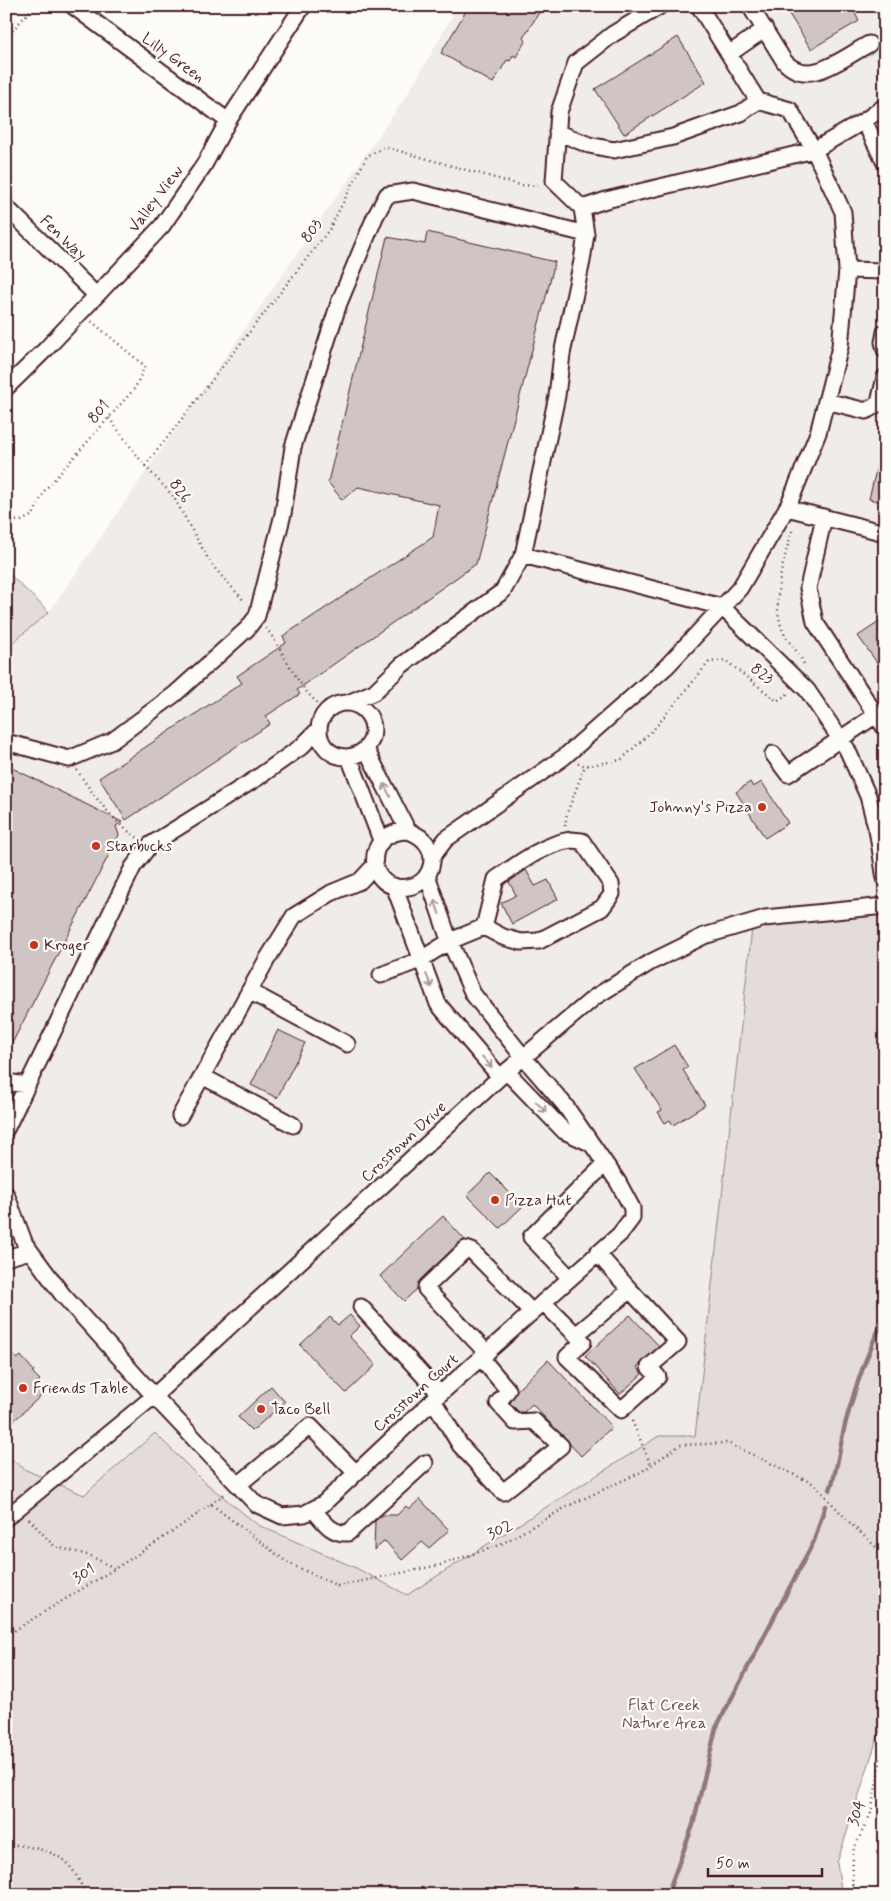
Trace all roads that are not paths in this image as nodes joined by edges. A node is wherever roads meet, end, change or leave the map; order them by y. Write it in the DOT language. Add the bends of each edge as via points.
graph roads {
  1 [pos="72,6"];
  2 [pos="303,6"];
  3 [pos="660,6"];
  4 [pos="699,6"];
  5 [pos="750,6"];
  6 [pos="765,29"];
  7 [pos="869,44"];
  8 [pos="729,54"];
  9 [pos="758,100"];
  10 [pos="885,106"];
  11 [pos="228,121"];
  12 [pos="864,121"];
  13 [pos="557,132"];
  14 [pos="814,150"];
  15 [pos="885,162"];
  16 [pos="6,207"];
  17 [pos="582,208"];
  18 [pos="586,234"];
  19 [pos="847,270"];
  20 [pos="885,271"];
  21 [pos="96,295"];
  22 [pos="885,332"];
  23 [pos="885,350"];
  24 [pos="885,377"];
  25 [pos="6,388"];
  26 [pos="826,401"];
  27 [pos="882,404"];
  28 [pos="792,509"];
  29 [pos="824,517"];
  30 [pos="885,533"];
  31 [pos="523,555"];
  32 [pos="722,607"];
  33 [pos="374,692"];
  34 [pos="348,703"];
  35 [pos="366,712"];
  36 [pos="876,715"];
  37 [pos="885,728"];
  38 [pos="318,730"];
  39 [pos="840,738"];
  40 [pos="6,742"];
  41 [pos="301,747"];
  42 [pos="324,747"];
  43 [pos="366,749"];
  44 [pos="773,754"];
  45 [pos="349,757"];
  46 [pos="408,831"];
  47 [pos="446,839"];
  48 [pos="381,840"];
  49 [pos="424,840"];
  50 [pos="432,857"];
  51 [pos="375,865"];
  52 [pos="427,876"];
  53 [pos="885,879"];
  54 [pos="360,881"];
  55 [pos="389,884"];
  56 [pos="885,906"];
  57 [pos="484,927"];
  58 [pos="411,937"];
  59 [pos="443,946"];
  60 [pos="420,960"];
  61 [pos="381,975"];
  62 [pos="249,992"];
  63 [pos="347,1044"];
  64 [pos="524,1058"];
  65 [pos="504,1074"];
  66 [pos="202,1076"];
  67 [pos="6,1082"];
  68 [pos="27,1085"];
  69 [pos="180,1116"];
  70 [pos="293,1126"];
  71 [pos="6,1129"];
  72 [pos="592,1144"];
  73 [pos="605,1164"];
  74 [pos="6,1194"];
  75 [pos="30,1251"];
  76 [pos="598,1253"];
  77 [pos="6,1258"];
  78 [pos="570,1278"];
  79 [pos="630,1290"];
  80 [pos="361,1306"];
  81 [pos="538,1307"];
  82 [pos="576,1335"];
  83 [pos="484,1356"];
  84 [pos="154,1396"];
  85 [pos="437,1397"];
  86 [pos="425,1463"];
  87 [pos="356,1473"];
  88 [pos="238,1485"];
  89 [pos="313,1509"];
  90 [pos="6,1518"];
  1 -- 11 [label="street, Lilly Green"];
  2 -- 11 [label="street, Valley View"];
  3 -- 13 [label="street" via="613,34 576,63 559,112"];
  4 -- 8 [label="street"];
  5 -- 6 [label="street"];
  6 -- 7 [label="street" via="784,61 791,69 802,73 814,74"];
  6 -- 8 [label="street"];
  8 -- 9 [label="street"];
  9 -- 13 [label="street" via="741,113 673,137 614,150 589,145"];
  9 -- 14 [label="street" via="790,110"];
  10 -- 12 [label="street"];
  11 -- 21 [label="street, Valley View" via="204,165 162,226"];
  12 -- 14 [label="street"];
  12 -- 15 [label="street"];
  13 -- 17 [label="street" via="554,181"];
  14 -- 17 [label="street"];
  14 -- 19 [label="street" via="843,212"];
  16 -- 21 [label="street, Fen Way"];
  17 -- 18 [label="street"];
  18 -- 31 [label="street" via="557,396"];
  18 -- 40 [label="street" via="413,191 387,195 339,303 293,447 283,514 257,616 247,629 175,694 112,740 69,759"];
  19 -- 20 [label="street"];
  19 -- 26 [label="street" via="840,347"];
  21 -- 25 [label="street, Valley View"];
  22 -- 23 [label="street"];
  24 -- 27 [label="street"];
  26 -- 27 [label="street" via="866,411"];
  26 -- 28 [label="street"];
  28 -- 29 [label="street"];
  28 -- 32 [label="street" via="740,588"];
  29 -- 30 [label="street"];
  29 -- 36 [label="street" via="808,588 815,622"];
  31 -- 32 [label="street"];
  31 -- 33 [label="street" via="503,591 402,665"];
  32 -- 39 [label="street" via="802,685"];
  32 -- 47 [label="street" via="666,667 564,758"];
  33 -- 34 [label="street"];
  33 -- 35 [label="street"];
  34 -- 35 [label="street"];
  34 -- 38 [label="street" via="327,710"];
  35 -- 43 [label="street" via="373,727"];
  36 -- 37 [label="street"];
  36 -- 39 [label="street"];
  38 -- 41 [label="street"];
  38 -- 42 [label="street"];
  39 -- 44 [label="street" via="788,774"];
  39 -- 53 [label="street" via="868,796"];
  41 -- 42 [label="street"];
  41 -- 68 [label="street" via="150,845 133,867"];
  42 -- 45 [label="street" via="340,757"];
  43 -- 45 [label="street"];
  46 -- 43 [label="street, one-way"];
  45 -- 48 [label="street"];
  46 -- 48 [label="street" via="398,831"];
  46 -- 49 [label="street"];
  47 -- 49 [label="street"];
  47 -- 50 [label="street"];
  48 -- 51 [label="street" via="374,856"];
  49 -- 50 [label="street"];
  50 -- 52 [label="street"];
  51 -- 54 [label="street"];
  51 -- 55 [label="street"];
  52 -- 55 [label="street" via="412,887"];
  59 -- 52 [label="street, Crosstown Court, one-way"];
  54 -- 55 [label="street"];
  54 -- 62 [label="street" via="331,893 294,916"];
  55 -- 58 [label="street"];
  56 -- 64 [label="street, Crosstown Drive" via="765,918 704,936 651,962 595,997"];
  57 -- 57 [label="street" via="521,942 539,941 602,908 612,894 611,884 582,841 562,842 525,859 496,879"];
  57 -- 59 [label="street"];
  58 -- 59 [label="street" via="422,944"];
  58 -- 60 [label="street"];
  59 -- 60 [label="street"];
  59 -- 64 [label="street, Crosstown Court" via="462,969 473,994"];
  60 -- 61 [label="street"];
  60 -- 65 [label="street, one-way" via="438,1004"];
  62 -- 63 [label="street"];
  62 -- 66 [label="street"];
  64 -- 65 [label="street, Crosstown Drive"];
  64 -- 72 [label="street, Crosstown Court" via="564,1104"];
  65 -- 72 [label="street, one-way" via="564,1131"];
  65 -- 84 [label="street, Crosstown Drive"];
  66 -- 69 [label="street"];
  66 -- 70 [label="street"];
  67 -- 68 [label="street"];
  68 -- 71 [label="street"];
  72 -- 73 [label="street, Crosstown Court"];
  73 -- 76 [label="street, Crosstown Court" via="632,1208 632,1218"];
  73 -- 78 [label="street" via="531,1237"];
  74 -- 75 [label="street, Crosstown Court"];
  75 -- 77 [label="street"];
  75 -- 84 [label="street, Crosstown Court" via="62,1294"];
  76 -- 78 [label="street, Crosstown Court"];
  76 -- 79 [label="street"];
  78 -- 81 [label="street, Crosstown Court"];
  79 -- 82 [label="street"];
  79 -- 82 [label="street" via="678,1342 649,1367 658,1377 621,1410 567,1358 584,1342"];
  80 -- 85 [label="street"];
  81 -- 82 [label="street"];
  81 -- 83 [label="street, Crosstown Court"];
  81 -- 83 [label="street" via="466,1249 426,1289"];
  83 -- 85 [label="street, Crosstown Court"];
  83 -- 85 [label="street" via="508,1390 498,1403 516,1422 534,1420 560,1446 503,1492 460,1445"];
  84 -- 88 [label="street, Crosstown Court"];
  84 -- 90 [label="street, Crosstown Drive"];
  85 -- 87 [label="street, Crosstown Court"];
  86 -- 89 [label="street" via="348,1533 338,1534 327,1527"];
  87 -- 88 [label="street" via="310,1426"];
  87 -- 89 [label="street, Crosstown Court"];
  88 -- 89 [label="street, Crosstown Court" via="256,1504 282,1516 304,1514"];
}
